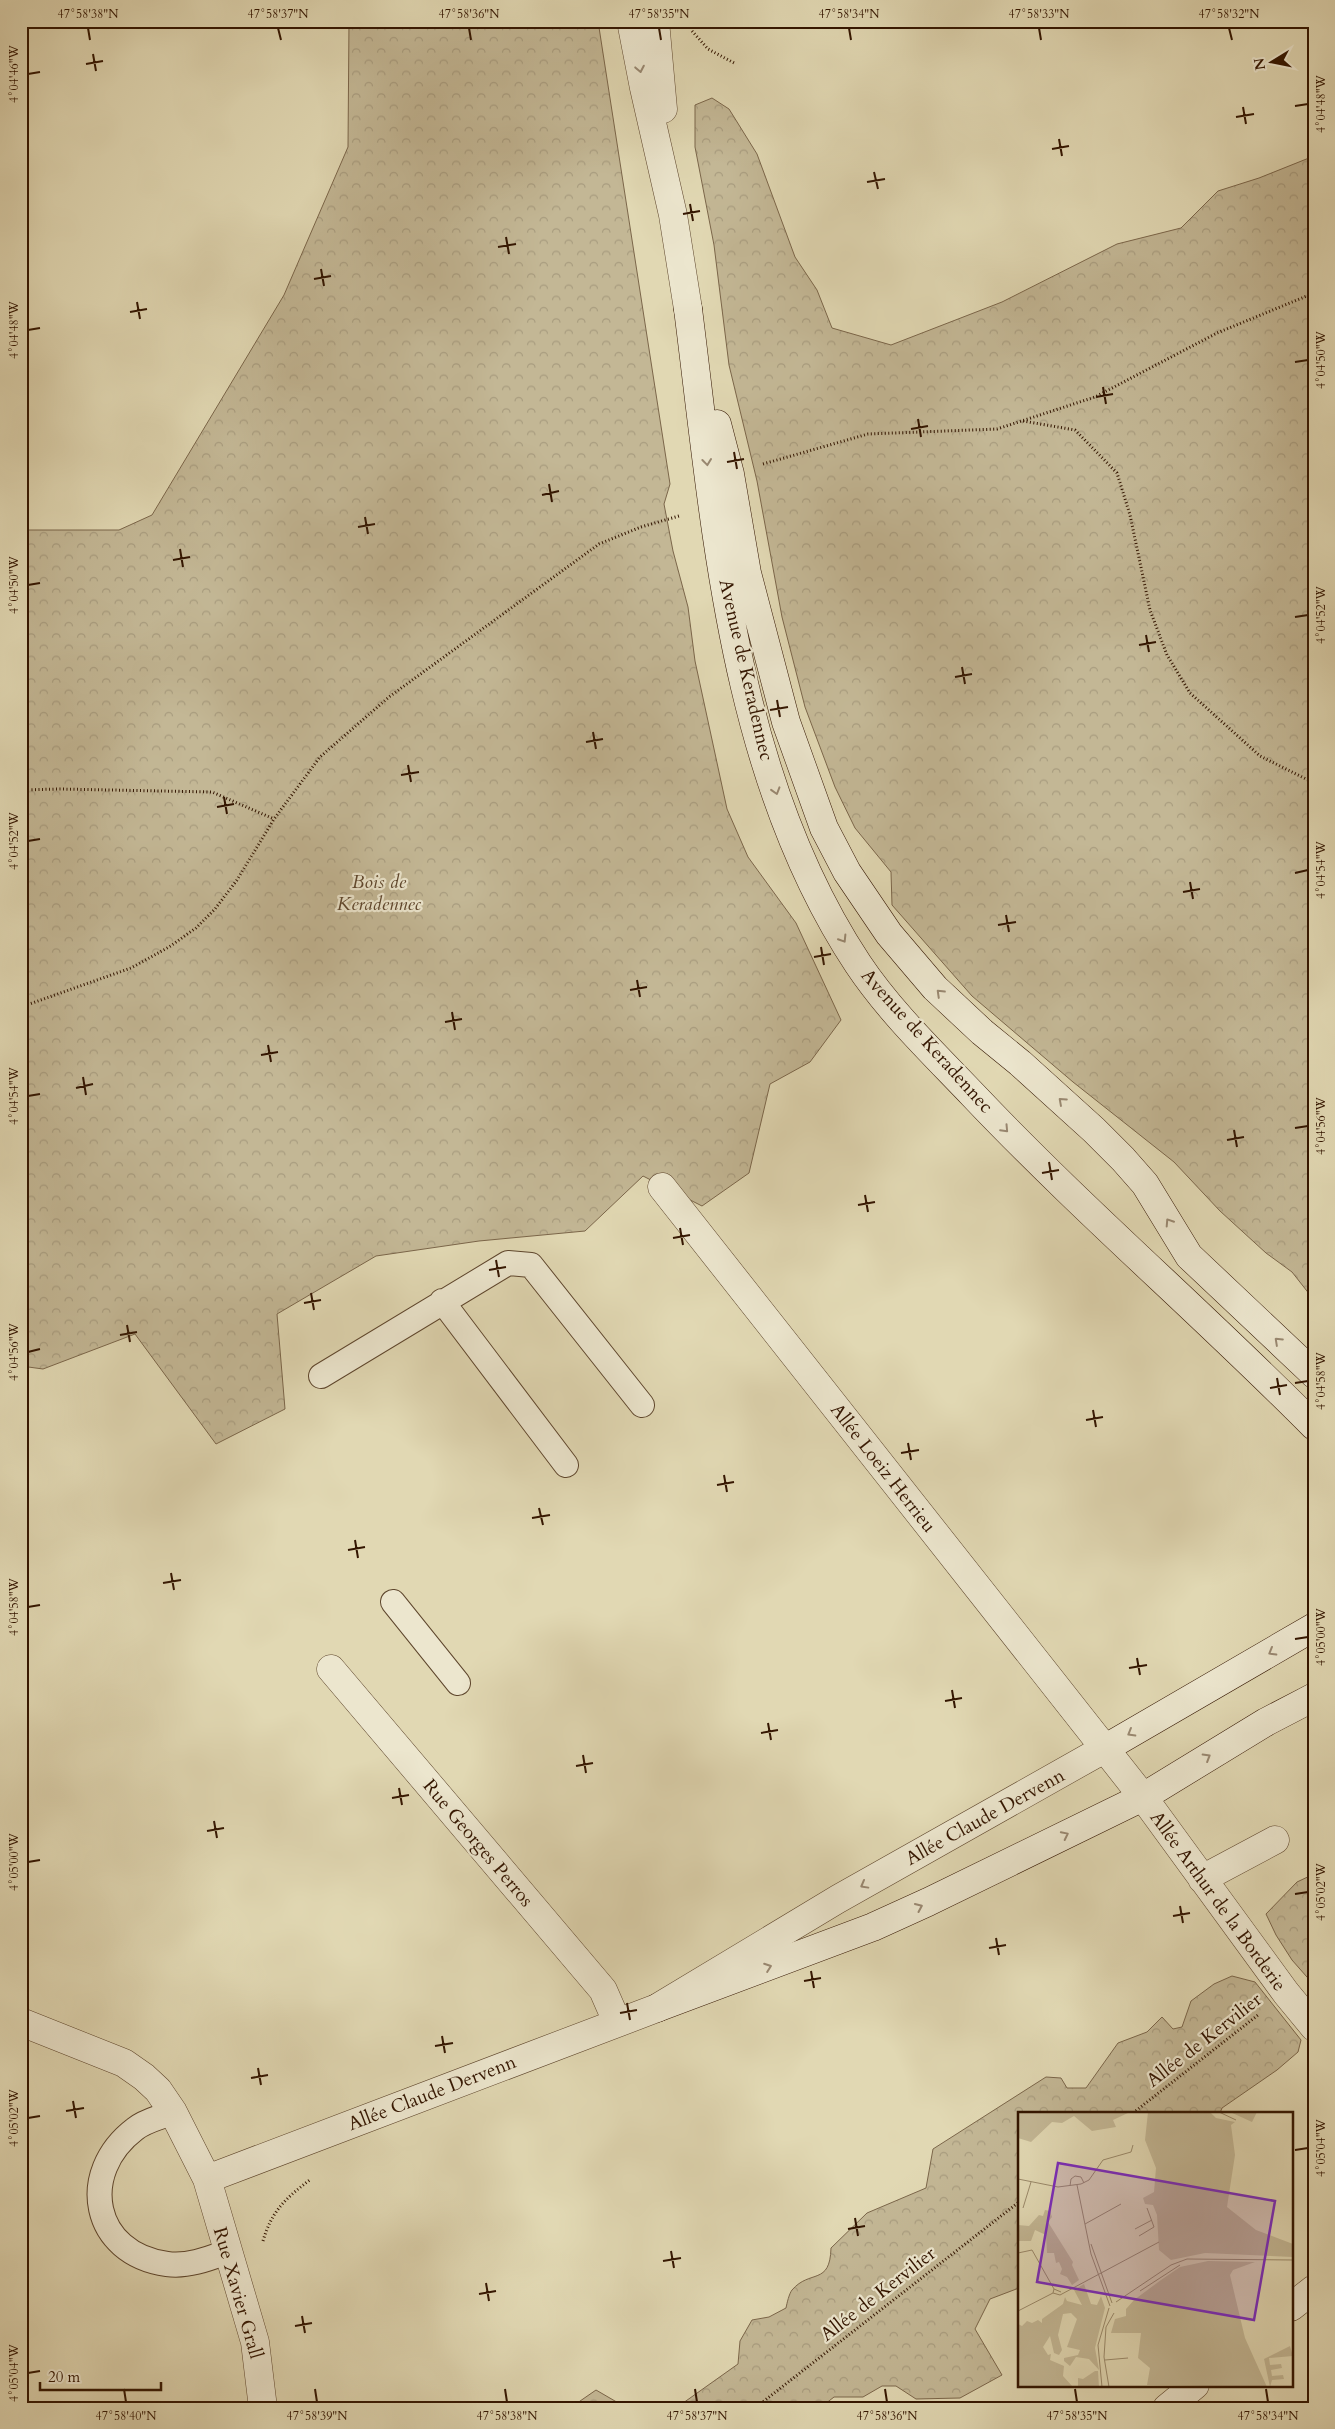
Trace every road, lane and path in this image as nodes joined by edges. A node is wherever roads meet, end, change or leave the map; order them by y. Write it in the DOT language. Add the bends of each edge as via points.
graph roads {
  1 [pos="631,21"];
  2 [pos="655,21"];
  3 [pos="690,28"];
  4 [pos="736,64"];
  5 [pos="673,215"];
  6 [pos="1314,292"];
  7 [pos="688,309"];
  8 [pos="1022,421"];
  9 [pos="730,474"];
  10 [pos="713,505"];
  11 [pos="1314,783"];
  12 [pos="21,790"];
  13 [pos="274,819"];
  14 [pos="21,1008"];
  15 [pos="662,1187"];
  16 [pos="442,1301"];
  17 [pos="1314,1374"];
  18 [pos="322,1376"];
  19 [pos="642,1405"];
  20 [pos="1314,1426"];
  21 [pos="566,1465"];
  22 [pos="394,1602"];
  23 [pos="1314,1627"];
  24 [pos="331,1669"];
  25 [pos="458,1683"];
  26 [pos="1314,1697"];
  27 [pos="1104,1749"];
  28 [pos="1143,1797"];
  29 [pos="1275,1840"];
  30 [pos="1202,1879"];
  31 [pos="1286,1994"];
  32 [pos="657,2008"];
  33 [pos="21,2022"];
  34 [pos="617,2022"];
  35 [pos="1314,2027"];
  36 [pos="173,2112"];
  37 [pos="1134,2112"];
  38 [pos="207,2179"];
  39 [pos="1018,2203"];
  40 [pos="227,2252"];
  41 [pos="1314,2289"];
  42 [pos="1292,2306"];
  43 [pos="1194,2386"];
  44 [pos="263,2408"];
  45 [pos="755,2408"];
  46 [pos="1167,2408"];
  1 -- 5 [label="street, Avenue de Keradennec, one-way"];
  2 -- 5 [label="street, Avenue de Keradennec"];
  3 -- 4 [label="path" via="708,49"];
  5 -- 7 [label="street, Avenue de Keradennec"];
  6 -- 8 [label="path" via="1217,333 1095,397"];
  7 -- 9 [label="street, Avenue de Keradennec"];
  7 -- 10 [label="street, Avenue de Keradennec, one-way"];
  8 -- 9 [label="path" via="997,429 868,434"];
  8 -- 11 [label="path" via="1075,430 1117,473 1130,515 1150,610 1167,655 1190,693 1260,756"];
  17 -- 9 [label="street, Avenue de Keradennec, one-way" via="1189,1256 1145,1184 1123,1159 935,988 871,909 824,828 789,730 747,572"];
  10 -- 13 [label="path" via="599,544 388,696 320,757"];
  10 -- 20 [label="street, Avenue de Keradennec, one-way" via="741,667 780,807 816,889 859,965 889,1005 1014,1138"];
  12 -- 13 [label="path" via="212,792"];
  13 -- 14 [label="path" via="237,880 196,928 131,968"];
  15 -- 27 [label="street, Allée Loeiz Herrieu"];
  16 -- 18 [label="lane"];
  16 -- 19 [label="lane" via="508,1263 531,1266"];
  16 -- 21 [label="lane"];
  22 -- 25 [label="lane"];
  23 -- 27 [label="street, Allée Claude Dervenn, one-way"];
  24 -- 34 [label="street, Rue Georges Perros" via="603,1990"];
  28 -- 26 [label="street, Allée Claude Dervenn, one-way" via="1266,1722"];
  27 -- 28 [label="street, Allée Loeiz Herrieu"];
  27 -- 32 [label="street, Allée Claude Dervenn, one-way" via="838,1900"];
  28 -- 30 [label="street, Allée Arthur de la Borderie"];
  32 -- 28 [label="street, Allée Claude Dervenn, one-way" via="873,1927"];
  29 -- 30 [label="street"];
  30 -- 31 [label="street, Allée Arthur de la Borderie"];
  31 -- 35 [label="street, Allée Arthur de la Borderie"];
  31 -- 37 [label="path, Allée de Kervilier"];
  32 -- 34 [label="street, Allée Claude Dervenn"];
  33 -- 36 [label="street" via="124,2063 158,2090"];
  34 -- 38 [label="street, Allée Claude Dervenn"];
  36 -- 38 [label="street"];
  36 -- 40 [label="lane" via="134,2129 108,2159 99,2189 99,2205 108,2230 120,2243 152,2261 185,2264"];
  38 -- 40 [label="street, Rue Xavier Grall"];
  39 -- 45 [label="path, Allée de Kervilier"];
  40 -- 44 [label="street, Rue Xavier Grall" via="255,2342"];
  41 -- 42 [label="street"];
  43 -- 46 [label="street"];
}
